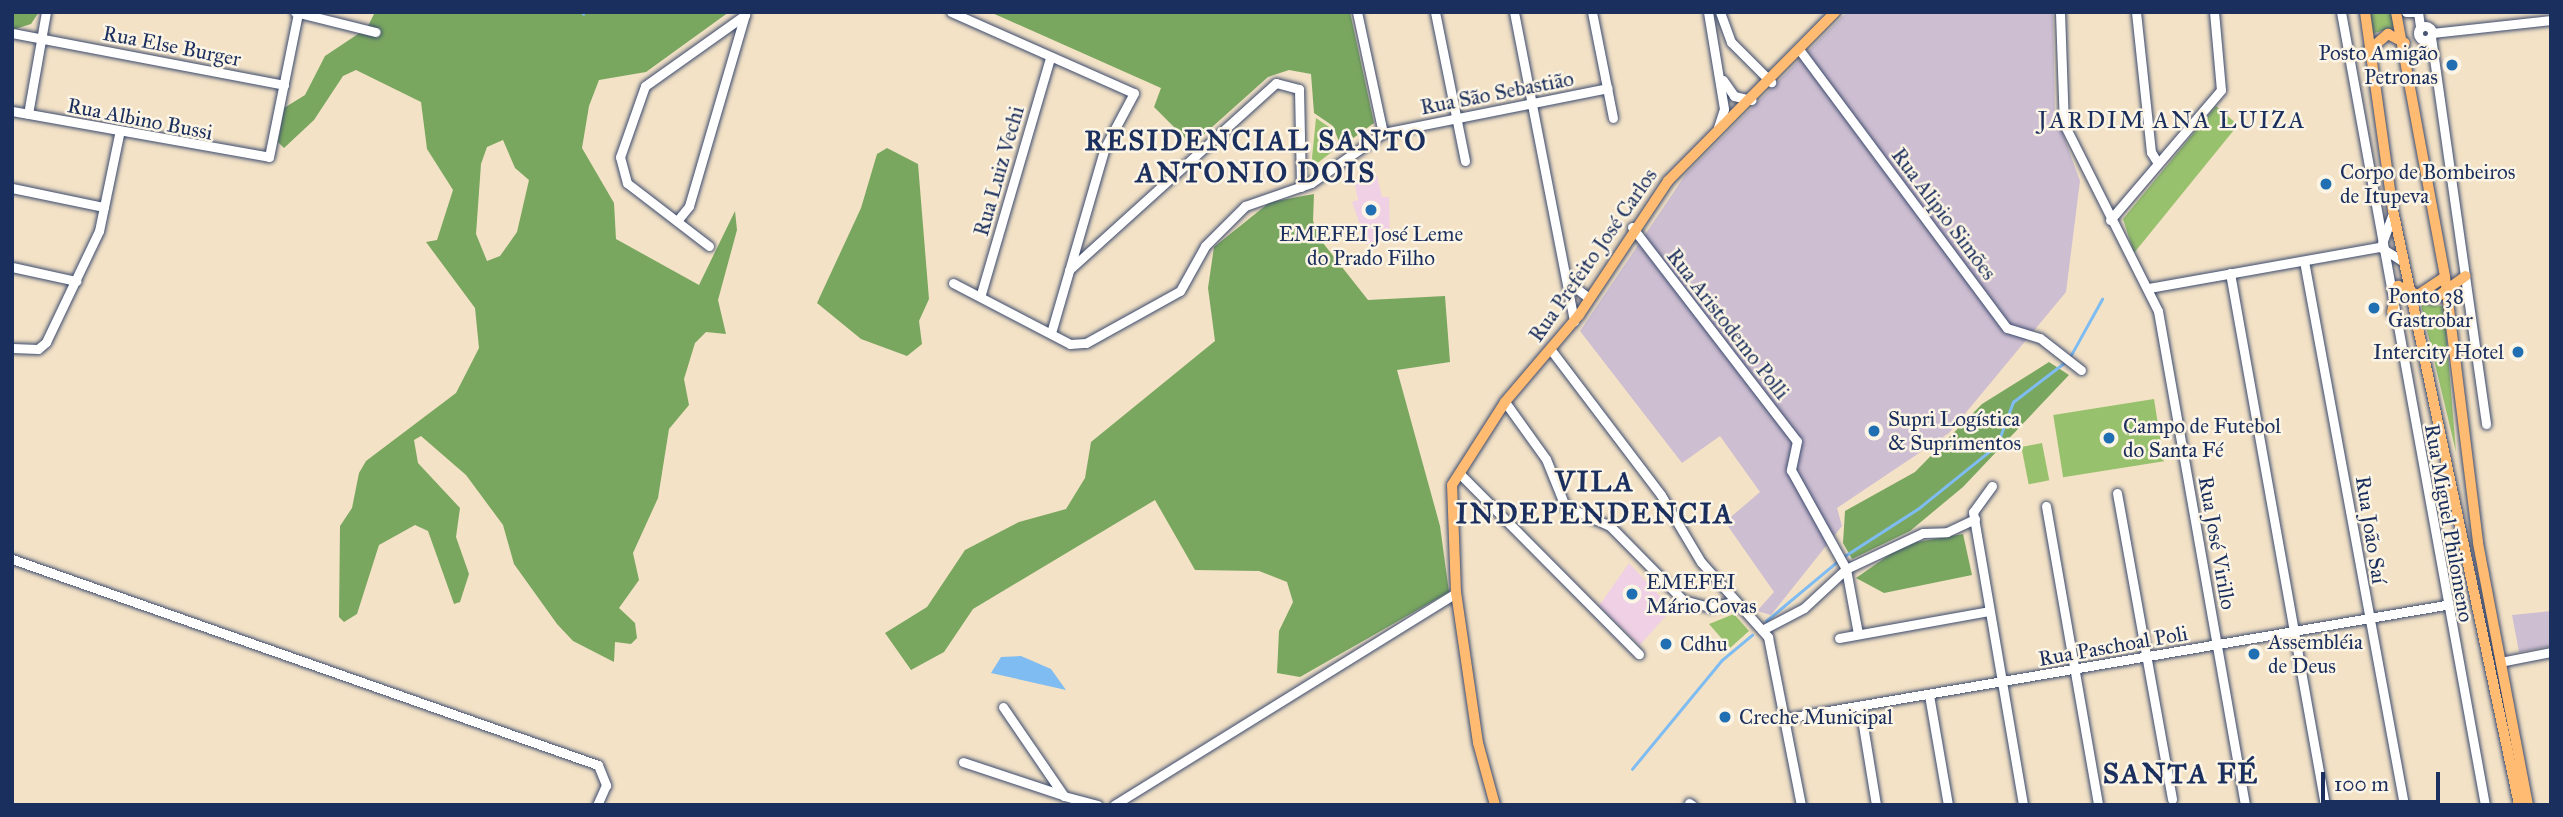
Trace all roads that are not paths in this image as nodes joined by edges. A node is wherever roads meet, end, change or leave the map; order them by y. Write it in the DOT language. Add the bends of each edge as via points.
graph roads {
  1 [pos="46,12"];
  2 [pos="951,12"];
  3 [pos="1357,12"];
  4 [pos="1435,12"];
  5 [pos="1514,12"];
  6 [pos="1592,12"];
  7 [pos="1708,12"];
  8 [pos="1720,12"];
  9 [pos="1835,12"];
  10 [pos="2060,12"];
  11 [pos="2137,12"];
  12 [pos="2214,12"];
  13 [pos="2341,12"];
  14 [pos="2365,12"];
  15 [pos="2396,12"];
  16 [pos="2406,12"];
  17 [pos="2416,12"];
  18 [pos="297,13"];
  19 [pos="746,13"];
  20 [pos="2551,20"];
  21 [pos="376,32"];
  22 [pos="12,33"];
  23 [pos="2431,35"];
  24 [pos="40,39"];
  25 [pos="2405,43"];
  26 [pos="1801,52"];
  27 [pos="2367,52"];
  28 [pos="1050,58"];
  29 [pos="1719,72"];
  30 [pos="1771,82"];
  31 [pos="284,85"];
  32 [pos="1608,88"];
  33 [pos="1753,100"];
  34 [pos="1533,103"];
  35 [pos="12,111"];
  36 [pos="28,114"];
  37 [pos="1457,118"];
  38 [pos="1613,118"];
  39 [pos="1717,132"];
  40 [pos="1383,133"];
  41 [pos="118,135"];
  42 [pos="1465,161"];
  43 [pos="2158,163"];
  44 [pos="1301,187"];
  45 [pos="12,188"];
  46 [pos="104,207"];
  47 [pos="2393,210"];
  48 [pos="2110,220"];
  49 [pos="677,221"];
  50 [pos="2376,226"];
  51 [pos="1632,227"];
  52 [pos="2387,231"];
  53 [pos="1079,234"];
  54 [pos="1101,241"];
  55 [pos="709,246"];
  56 [pos="2381,247"];
  57 [pos="2304,261"];
  58 [pos="2404,262"];
  59 [pos="12,267"];
  60 [pos="1068,272"];
  61 [pos="2231,273"];
  62 [pos="2466,276"];
  63 [pos="2445,277"];
  64 [pos="76,281"];
  65 [pos="1567,281"];
  66 [pos="953,283"];
  67 [pos="2149,288"];
  68 [pos="2414,293"];
  69 [pos="2447,293"];
  70 [pos="981,294"];
  71 [pos="1589,298"];
  72 [pos="2392,312"];
  73 [pos="1574,321"];
  74 [pos="1052,329"];
  75 [pos="12,348"];
  76 [pos="1551,350"];
  77 [pos="2081,370"];
  78 [pos="1505,402"];
  79 [pos="2486,424"];
  80 [pos="1460,474"];
  81 [pos="1992,486"];
  82 [pos="2117,493"];
  83 [pos="2046,506"];
  84 [pos="1975,519"];
  85 [pos="12,559"];
  86 [pos="1845,565"];
  87 [pos="1456,593"];
  88 [pos="1733,603"];
  89 [pos="2445,605"];
  90 [pos="1989,611"];
  91 [pos="2368,619"];
  92 [pos="1762,630"];
  93 [pos="2293,632"];
  94 [pos="1858,634"];
  95 [pos="1839,638"];
  96 [pos="2217,646"];
  97 [pos="2551,652"];
  98 [pos="1639,654"];
  99 [pos="2146,658"];
  100 [pos="2500,662"];
  101 [pos="2076,670"];
  102 [pos="2003,683"];
  103 [pos="1929,695"];
  104 [pos="1003,708"];
  105 [pos="1860,708"];
  106 [pos="1787,718"];
  107 [pos="963,762"];
  108 [pos="1064,796"];
  109 [pos="2172,799"];
  110 [pos="597,805"];
  111 [pos="1098,805"];
  112 [pos="1114,805"];
  113 [pos="1495,805"];
  114 [pos="1801,805"];
  115 [pos="1876,805"];
  116 [pos="1948,805"];
  117 [pos="2023,805"];
  118 [pos="2098,805"];
  119 [pos="2245,805"];
  120 [pos="2325,805"];
  121 [pos="2404,805"];
  122 [pos="2485,805"];
  123 [pos="2519,805"];
  124 [pos="2528,805"];
  1 -- 24 [label="street"];
  2 -- 28 [label="street"];
  3 -- 40 [label="street"];
  4 -- 37 [label="street"];
  5 -- 34 [label="street"];
  6 -- 32 [label="street"];
  7 -- 29 [label="street"];
  8 -- 30 [label="street" via="1731,42"];
  9 -- 26 [label="main road, Rua Prefeito José Carlos"];
  10 -- 48 [label="street, Rua José Virillo" via="2064,124"];
  11 -- 43 [label="street" via="2151,152"];
  12 -- 43 [label="street" via="2221,90"];
  13 -- 50 [label="street, Rua Miguel Philomeno"];
  14 -- 27 [label="main road"];
  15 -- 25 [label="main road"];
  16 -- 17 [label="street"];
  17 -- 23 [label="street" via="2420,38"];
  18 -- 21 [label="street"];
  18 -- 31 [label="street"];
  19 -- 49 [label="street" via="689,206"];
  19 -- 49 [label="street" via="639,95 620,171"];
  20 -- 23 [label="street"];
  22 -- 24 [label="street, Rua Else Burger"];
  23 -- 62 [label="street"];
  24 -- 31 [label="street, Rua Else Burger"];
  24 -- 36 [label="street"];
  25 -- 27 [label="main road" via="2388,34"];
  25 -- 63 [label="main road"];
  26 -- 30 [label="main road, Rua Prefeito José Carlos"];
  26 -- 77 [label="street, Rua Alipio Simões" via="2007,328 2040,338"];
  27 -- 47 [label="main road"];
  28 -- 53 [label="street" via="1134,93 1105,148"];
  28 -- 70 [label="street, Rua Luiz Vechi"];
  29 -- 33 [label="street" via="1734,96"];
  29 -- 39 [label="street" via="1724,109"];
  30 -- 33 [label="main road, Rua Prefeito José Carlos"];
  31 -- 41 [label="street, Rua Albino Bussi" via="272,151 261,160"];
  32 -- 34 [label="street, Rua São Sebastião"];
  32 -- 38 [label="street"];
  33 -- 39 [label="main road, Rua Prefeito José Carlos"];
  34 -- 37 [label="street, Rua São Sebastião"];
  34 -- 65 [label="street"];
  35 -- 36 [label="street, Rua Albino Bussi"];
  36 -- 41 [label="street, Rua Albino Bussi"];
  37 -- 40 [label="street, Rua São Sebastião"];
  37 -- 42 [label="street"];
  39 -- 51 [label="main road, Rua Prefeito José Carlos"];
  40 -- 44 [label="street, Rua São Sebastião"];
  41 -- 46 [label="street"];
  43 -- 48 [label="street"];
  44 -- 54 [label="street" via="1299,89 1276,83"];
  44 -- 74 [label="street, Rua São Sebastião" via="1245,206 1205,246 1180,291 1092,341 1070,344"];
  45 -- 46 [label="street"];
  46 -- 64 [label="street"];
  47 -- 52 [label="street"];
  47 -- 58 [label="main road"];
  48 -- 67 [label="street, Rua José Virillo"];
  49 -- 55 [label="street"];
  50 -- 52 [label="street"];
  50 -- 56 [label="street, Rua Miguel Philomeno"];
  51 -- 71 [label="main road, Rua Prefeito José Carlos"];
  51 -- 86 [label="street, Rua Aristodemo Polli" via="1797,441 1791,452 1794,477 1828,526"];
  52 -- 56 [label="street"];
  53 -- 54 [label="street"];
  53 -- 60 [label="street"];
  54 -- 60 [label="street"];
  56 -- 57 [label="street"];
  56 -- 58 [label="street"];
  56 -- 72 [label="street, Rua Miguel Philomeno"];
  57 -- 61 [label="street"];
  57 -- 91 [label="street, Rua João Saí"];
  58 -- 68 [label="main road"];
  59 -- 64 [label="street"];
  60 -- 74 [label="street"];
  61 -- 67 [label="street"];
  61 -- 93 [label="street"];
  62 -- 69 [label="main road"];
  62 -- 79 [label="street"];
  63 -- 68 [label="main road"];
  63 -- 69 [label="main road"];
  64 -- 75 [label="street" via="38,349"];
  65 -- 71 [label="street"];
  65 -- 73 [label="street"];
  66 -- 70 [label="street"];
  67 -- 96 [label="street, Rua José Virillo"];
  68 -- 69 [label="main road" via="2434,299"];
  68 -- 72 [label="main road" via="2394,290"];
  68 -- 123 [label="main road"];
  69 -- 100 [label="main road" via="2478,543"];
  70 -- 74 [label="street"];
  71 -- 73 [label="main road, Rua Prefeito José Carlos"];
  72 -- 89 [label="street, Rua Miguel Philomeno"];
  73 -- 76 [label="main road, Rua Prefeito José Carlos"];
  76 -- 78 [label="main road, Rua Prefeito José Carlos"];
  76 -- 88 [label="street"];
  78 -- 80 [label="main road, Rua Prefeito José Carlos"];
  78 -- 88 [label="street" via="1546,459 1565,506 1611,526 1684,600 1710,607"];
  80 -- 87 [label="main road, Rua Prefeito José Carlos" via="1448,497"];
  80 -- 98 [label="street"];
  81 -- 84 [label="street" via="1974,504"];
  82 -- 99 [label="street"];
  83 -- 101 [label="street"];
  84 -- 86 [label="street" via="1947,532 1923,533"];
  84 -- 90 [label="street"];
  85 -- 110 [label="street" via="598,765 606,786"];
  86 -- 92 [label="street" via="1804,608"];
  86 -- 94 [label="street"];
  87 -- 112 [label="street"];
  87 -- 113 [label="main road, Rua Prefeito José Carlos" via="1479,743"];
  88 -- 92 [label="street"];
  89 -- 91 [label="street, Rua Paschoal Poli"];
  89 -- 122 [label="street, Rua Miguel Philomeno"];
  90 -- 94 [label="street"];
  90 -- 102 [label="street"];
  91 -- 93 [label="street, Rua Paschoal Poli"];
  91 -- 121 [label="street, Rua João Saí"];
  92 -- 106 [label="street" via="1772,646"];
  93 -- 96 [label="street, Rua Paschoal Poli"];
  93 -- 120 [label="street"];
  94 -- 95 [label="street"];
  96 -- 99 [label="street, Rua Paschoal Poli"];
  96 -- 119 [label="street, Rua José Virillo"];
  97 -- 100 [label="street"];
  99 -- 101 [label="street, Rua Paschoal Poli"];
  99 -- 109 [label="street"];
  100 -- 124 [label="main road"];
  101 -- 102 [label="street, Rua Paschoal Poli"];
  101 -- 118 [label="street"];
  102 -- 103 [label="street, Rua Paschoal Poli"];
  102 -- 117 [label="street"];
  103 -- 105 [label="street, Rua Paschoal Poli"];
  103 -- 116 [label="street"];
  104 -- 108 [label="street"];
  105 -- 106 [label="street, Rua Paschoal Poli"];
  105 -- 115 [label="street"];
  106 -- 114 [label="street"];
  107 -- 108 [label="street"];
  108 -- 111 [label="street"];
}
